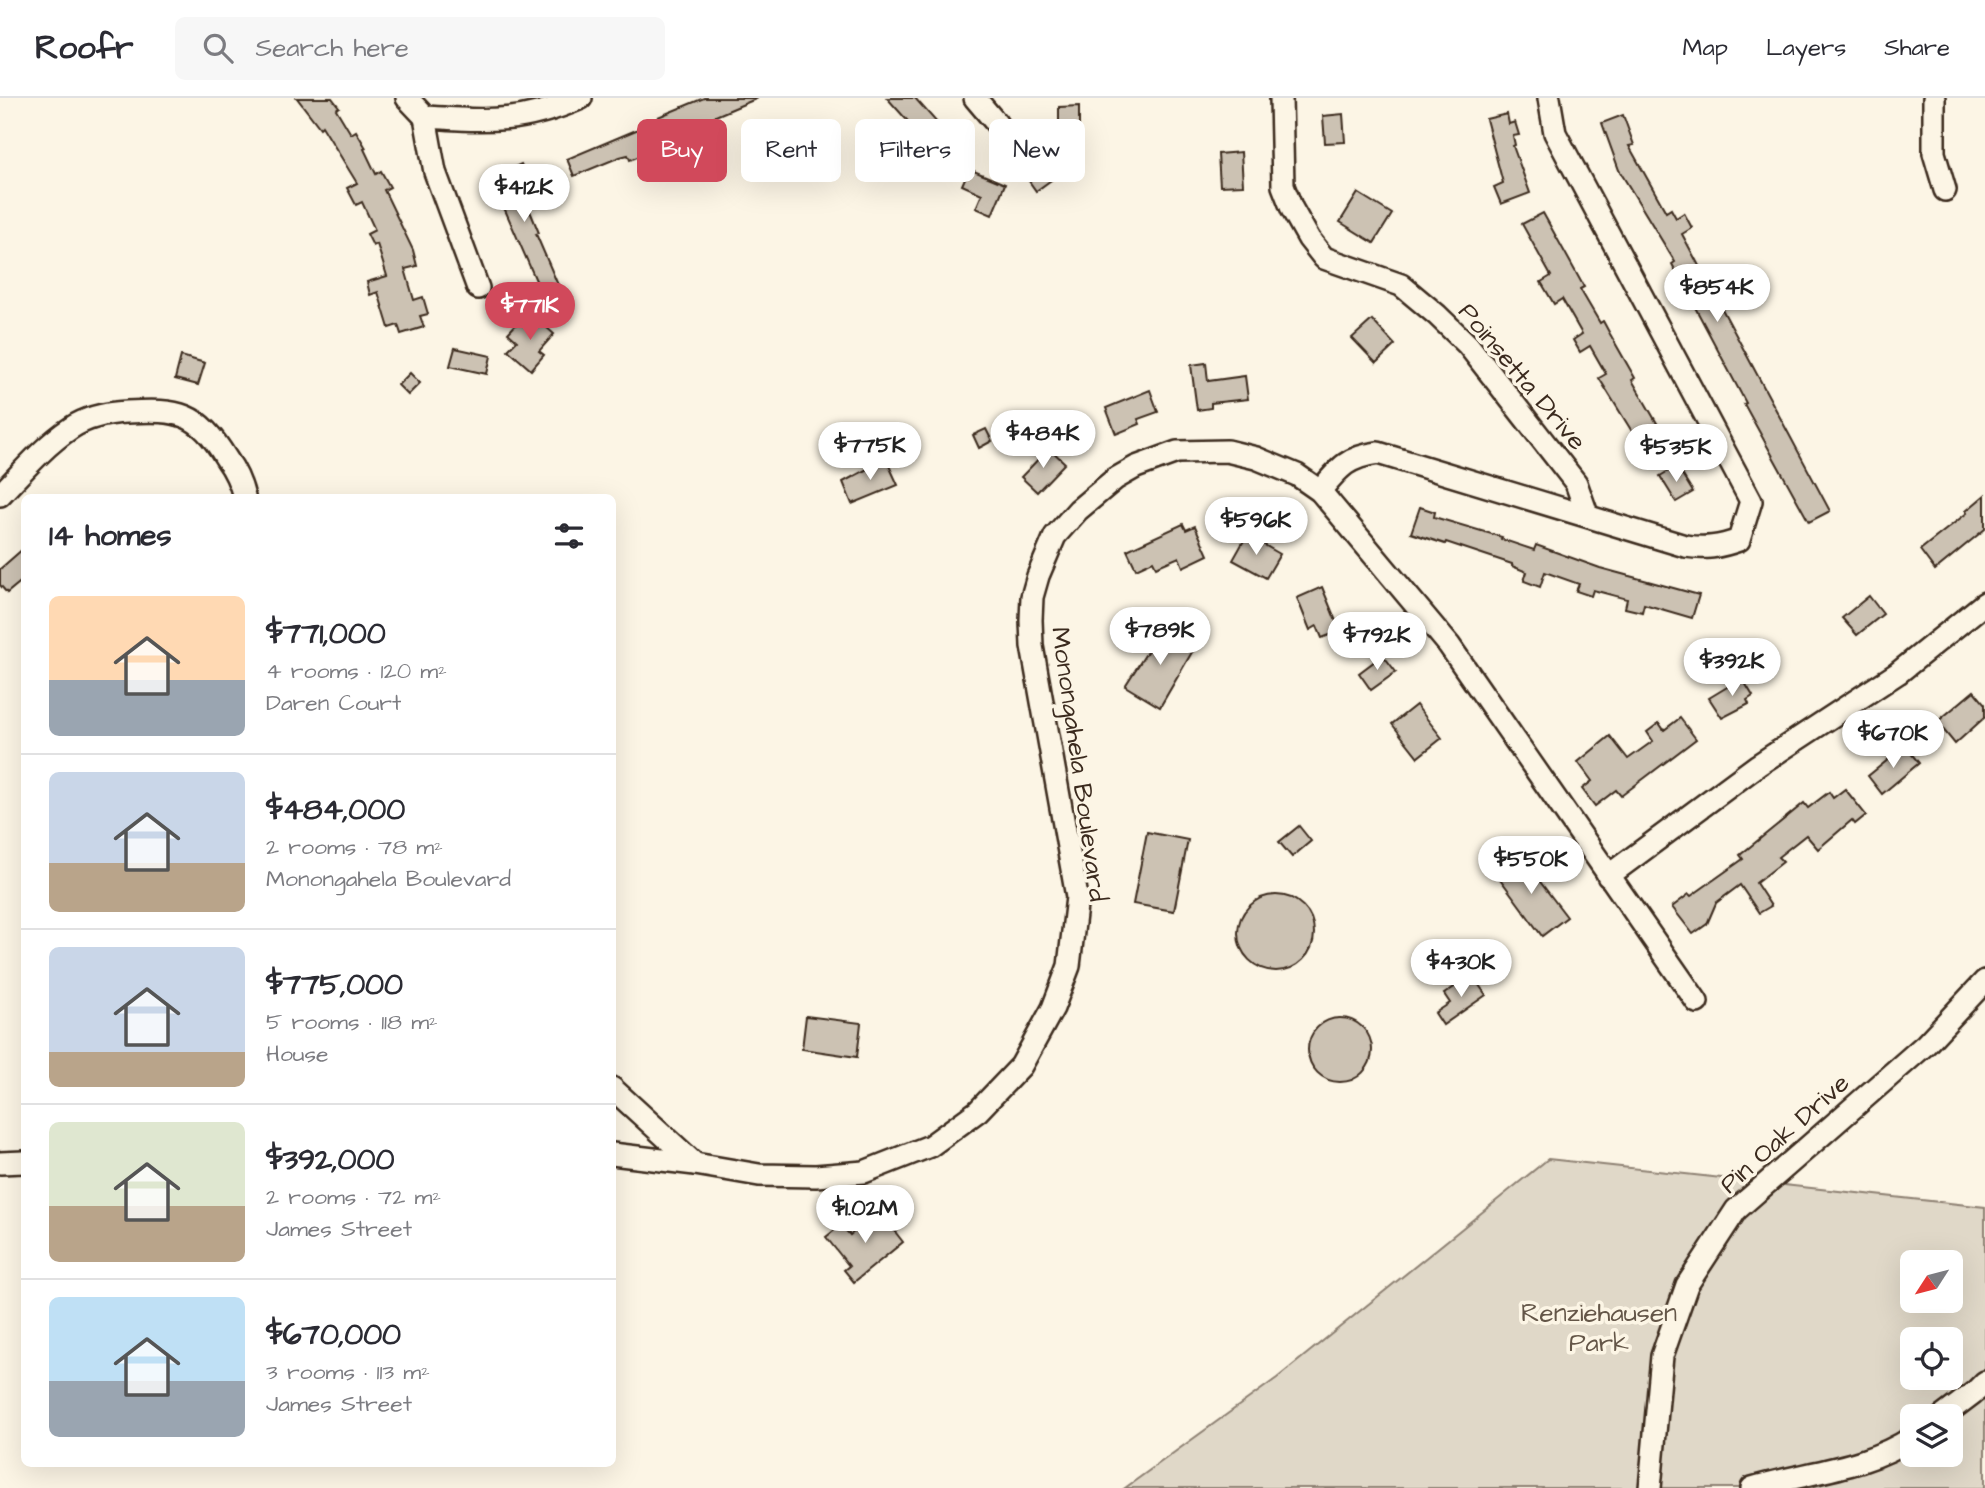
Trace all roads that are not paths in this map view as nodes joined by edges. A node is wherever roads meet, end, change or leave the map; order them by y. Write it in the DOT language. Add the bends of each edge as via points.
graph roads {
  1 [pos="407,98"];
  2 [pos="581,98"];
  3 [pos="975,98"];
  4 [pos="1281,98"];
  5 [pos="1549,98"];
  6 [pos="1934,98"];
  7 [pos="425,117"];
  8 [pos="994,119"];
  9 [pos="1945,190"];
  10 [pos="478,288"];
  11 [pos="1320,491"];
  12 [pos="243,494"];
  13 [pos="0,495"];
  14 [pos="1587,514"];
  15 [pos="1985,603"];
  16 [pos="1608,876"];
  17 [pos="1985,981"];
  18 [pos="1697,1002"];
  19 [pos="616,1092"];
  20 [pos="616,1154"];
  21 [pos="21,1162"];
  22 [pos="0,1163"];
  23 [pos="695,1164"];
  24 [pos="1985,1382"];
  25 [pos="1959,1404"];
  26 [pos="1900,1444"];
  27 [pos="1650,1488"];
  28 [pos="1752,1488"];
  1 -- 7 [label="street"];
  2 -- 7 [label="street" via="549,112 512,120"];
  3 -- 8 [label="street"];
  4 -- 14 [label="street, Poinsetta Drive" via="1283,186 1309,239 1324,258 1401,285 1468,345 1576,483"];
  5 -- 14 [label="street" via="1555,133 1751,500 1739,540 1701,549"];
  6 -- 9 [label="street" via="1934,153"];
  7 -- 10 [label="street" via="435,172"];
  11 -- 14 [label="street" via="1343,464 1378,453"];
  11 -- 16 [label="street, Monongahela Boulevard" via="1449,645"];
  11 -- 23 [label="street, Monongahela Boulevard" via="1297,475 1256,458 1227,451 1177,452 1115,479 1055,536 1032,597 1032,646 1077,897 1069,966 1053,1008 1021,1066 978,1111 930,1146 864,1172 759,1175"];
  12 -- 13 [label="street" via="212,434 194,421 156,410 106,413 72,427"];
  15 -- 16 [label="street" via="1898,673 1758,765"];
  16 -- 18 [label="street, Monongahela Boulevard"];
  17 -- 27 [label="street, Pin Oak Drive" via="1926,1044 1736,1210 1687,1285 1662,1356"];
  19 -- 23 [label="street"];
  20 -- 23 [label="street, Monongahela Boulevard"];
  21 -- 22 [label="street"];
  24 -- 25 [label="street"];
  26 -- 28 [label="street" via="1866,1461"];
}
